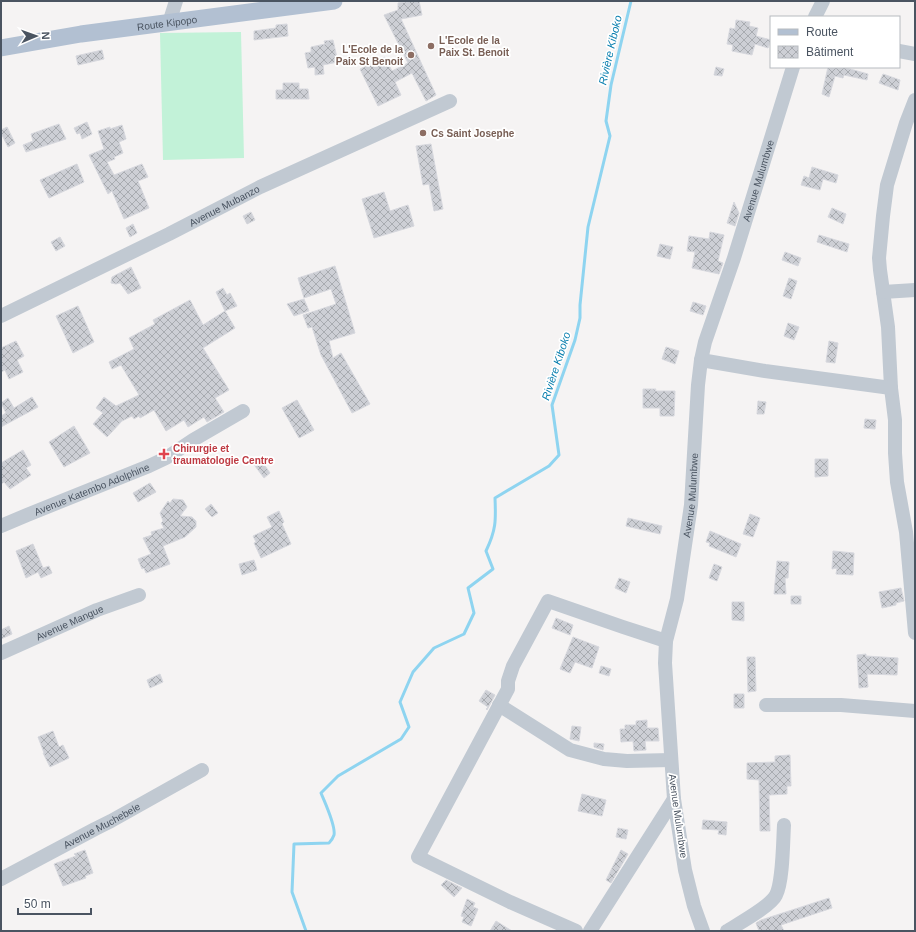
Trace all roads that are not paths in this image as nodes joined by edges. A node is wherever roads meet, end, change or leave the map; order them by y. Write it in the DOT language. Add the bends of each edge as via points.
graph roads {
  1 [pos="176,1"];
  2 [pos="334,1"];
  3 [pos="823,1"];
  4 [pos="816,16"];
  5 [pos="169,23"];
  6 [pos="1,48"];
  7 [pos="900,51"];
  8 [pos="915,54"];
  9 [pos="793,68"];
  10 [pos="915,100"];
  11 [pos="450,101"];
  12 [pos="915,290"];
  13 [pos="883,292"];
  14 [pos="1,316"];
  15 [pos="701,360"];
  16 [pos="891,388"];
  17 [pos="243,412"];
  18 [pos="1,526"];
  19 [pos="139,595"];
  20 [pos="915,633"];
  21 [pos="666,640"];
  22 [pos="1,653"];
  23 [pos="499,705"];
  24 [pos="766,705"];
  25 [pos="915,711"];
  26 [pos="671,760"];
  27 [pos="202,770"];
  28 [pos="674,799"];
  29 [pos="784,825"];
  30 [pos="1,879"];
  31 [pos="576,931"];
  32 [pos="590,931"];
  33 [pos="703,931"];
  34 [pos="727,931"];
  1 -- 5 [label="street"];
  2 -- 5 [label="main road, Route Kipopo"];
  3 -- 4 [label="street"];
  5 -- 6 [label="main road, Route Kipopo" via="81,34"];
  7 -- 8 [label="street"];
  9 -- 15 [label="street, Avenue Mulumbwe"];
  10 -- 13 [label="street" via="887,185 879,248"];
  11 -- 14 [label="street, Avenue Mubanzo" via="260,187"];
  12 -- 13 [label="street"];
  13 -- 16 [label="street" via="888,327"];
  15 -- 16 [label="street"];
  15 -- 21 [label="street, Avenue Mulumbwe" via="691,505 677,599"];
  16 -- 20 [label="street" via="897,482 906,532"];
  17 -- 18 [label="street, Avenue Katembo Adolphine" via="150,466"];
  19 -- 22 [label="street, Avenue Mangue" via="98,610"];
  21 -- 23 [label="street" via="548,602 513,666 508,689"];
  21 -- 26 [label="street, Avenue Mulumbwe"];
  23 -- 26 [label="street" via="570,750 627,761"];
  23 -- 31 [label="street" via="418,857"];
  24 -- 25 [label="street" via="841,705"];
  26 -- 28 [label="street, Avenue Mulumbwe"];
  27 -- 30 [label="street, Avenue Muchebele"];
  28 -- 32 [label="street"];
  28 -- 33 [label="street, Avenue Mulumbwe" via="685,870"];
  29 -- 34 [label="street" via="780,879 776,896"];
}
